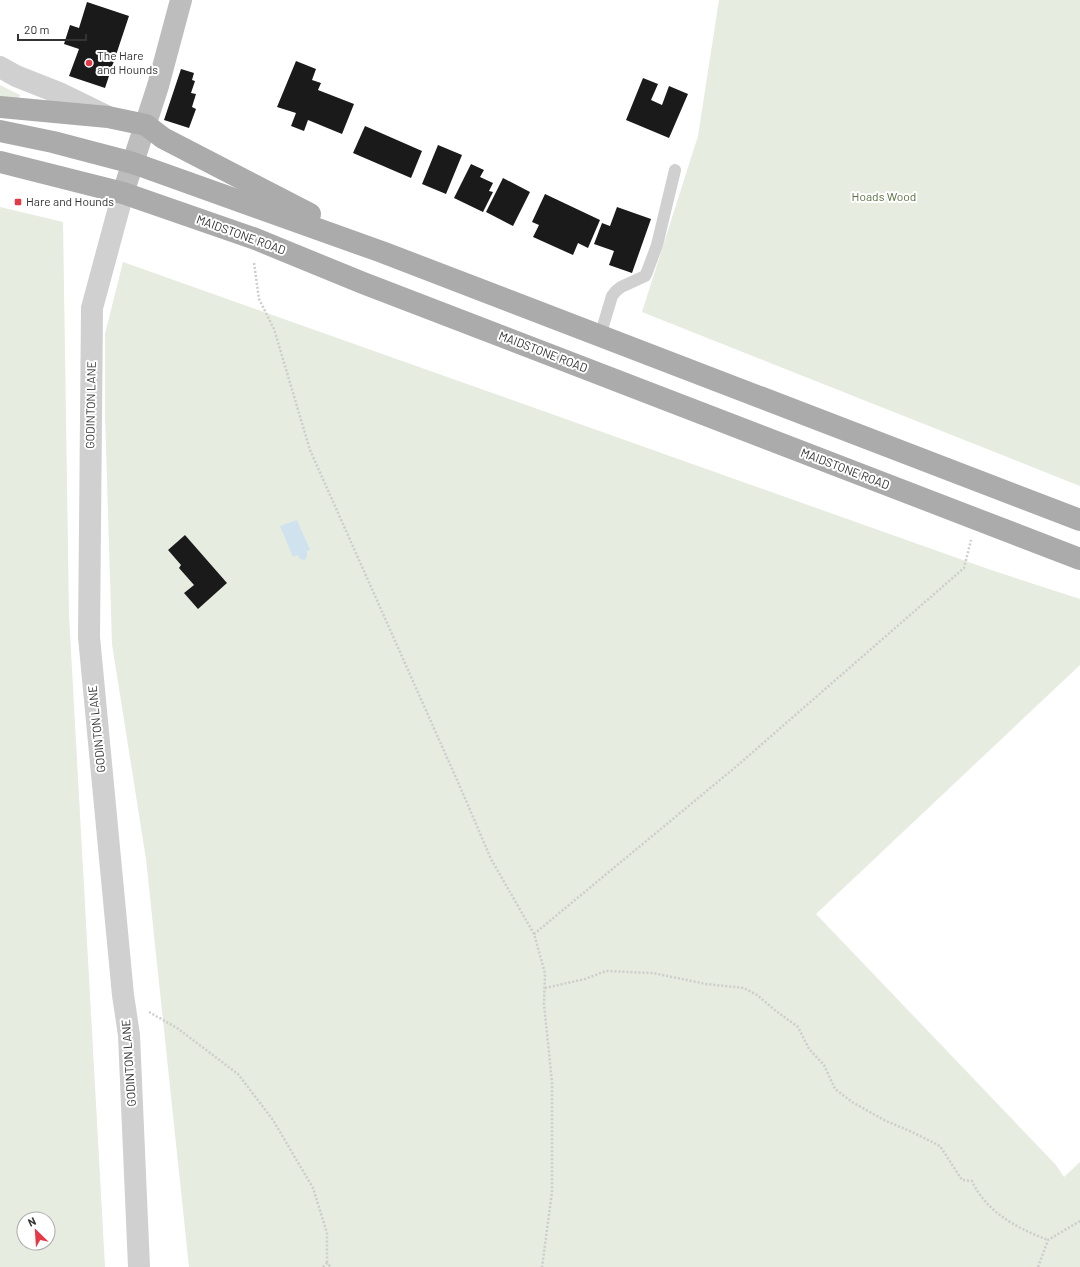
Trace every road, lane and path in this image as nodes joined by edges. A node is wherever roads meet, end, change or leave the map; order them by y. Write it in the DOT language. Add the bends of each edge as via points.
graph roads {
  1 [pos="181,0"];
  2 [pos="0,68"];
  3 [pos="0,107"];
  4 [pos="108,117"];
  5 [pos="146,125"];
  6 [pos="0,131"];
  7 [pos="0,162"];
  8 [pos="133,163"];
  9 [pos="675,170"];
  10 [pos="123,193"];
  11 [pos="253,238"];
  12 [pos="382,252"];
  13 [pos="600,336"];
  14 [pos="973,518"];
  15 [pos="1080,520"];
  16 [pos="1080,559"];
  17 [pos="534,934"];
  18 [pos="545,988"];
  19 [pos="123,996"];
  20 [pos="1080,1221"];
  21 [pos="1048,1240"];
  22 [pos="327,1263"];
  23 [pos="139,1267"];
  24 [pos="323,1267"];
  25 [pos="331,1267"];
  26 [pos="542,1267"];
  27 [pos="1038,1267"];
  1 -- 5 [label="street"];
  2 -- 4 [label="street"];
  3 -- 4 [label="main road"];
  4 -- 5 [label="main road"];
  5 -- 8 [label="street"];
  5 -- 12 [label="main road" via="163,138"];
  6 -- 8 [label="main road"];
  7 -- 10 [label="main road, MAIDSTONE ROAD"];
  8 -- 10 [label="street"];
  8 -- 12 [label="main road"];
  9 -- 13 [label="lane" via="657,245 647,272 645,276 616,291 612,296"];
  10 -- 11 [label="main road, MAIDSTONE ROAD"];
  10 -- 19 [label="street, GODINTON LANE" via="92,308 89,637"];
  11 -- 14 [label="main road, MAIDSTONE ROAD" via="363,283"];
  11 -- 17 [label="path" via="259,299 274,329 310,450 491,859"];
  12 -- 13 [label="main road"];
  13 -- 15 [label="main road"];
  14 -- 16 [label="main road, MAIDSTONE ROAD"];
  14 -- 17 [label="path" via="971,542 964,568 738,765"];
  17 -- 18 [label="path" via="545,973"];
  18 -- 21 [label="path" via="585,979 606,971 652,973 706,984 744,988 798,1027 810,1049 824,1065 835,1089 884,1120 940,1146 962,1180 972,1182 976,1191 997,1214"];
  18 -- 26 [label="path" via="544,1004 552,1082 552,1192"];
  19 -- 22 [label="path" via="177,1028 238,1074 273,1120 313,1188 328,1233"];
  19 -- 23 [label="street, GODINTON LANE" via="130,1035"];
  20 -- 21 [label="path"];
  21 -- 27 [label="path"];
  22 -- 24 [label="path"];
  22 -- 25 [label="path"];
}
